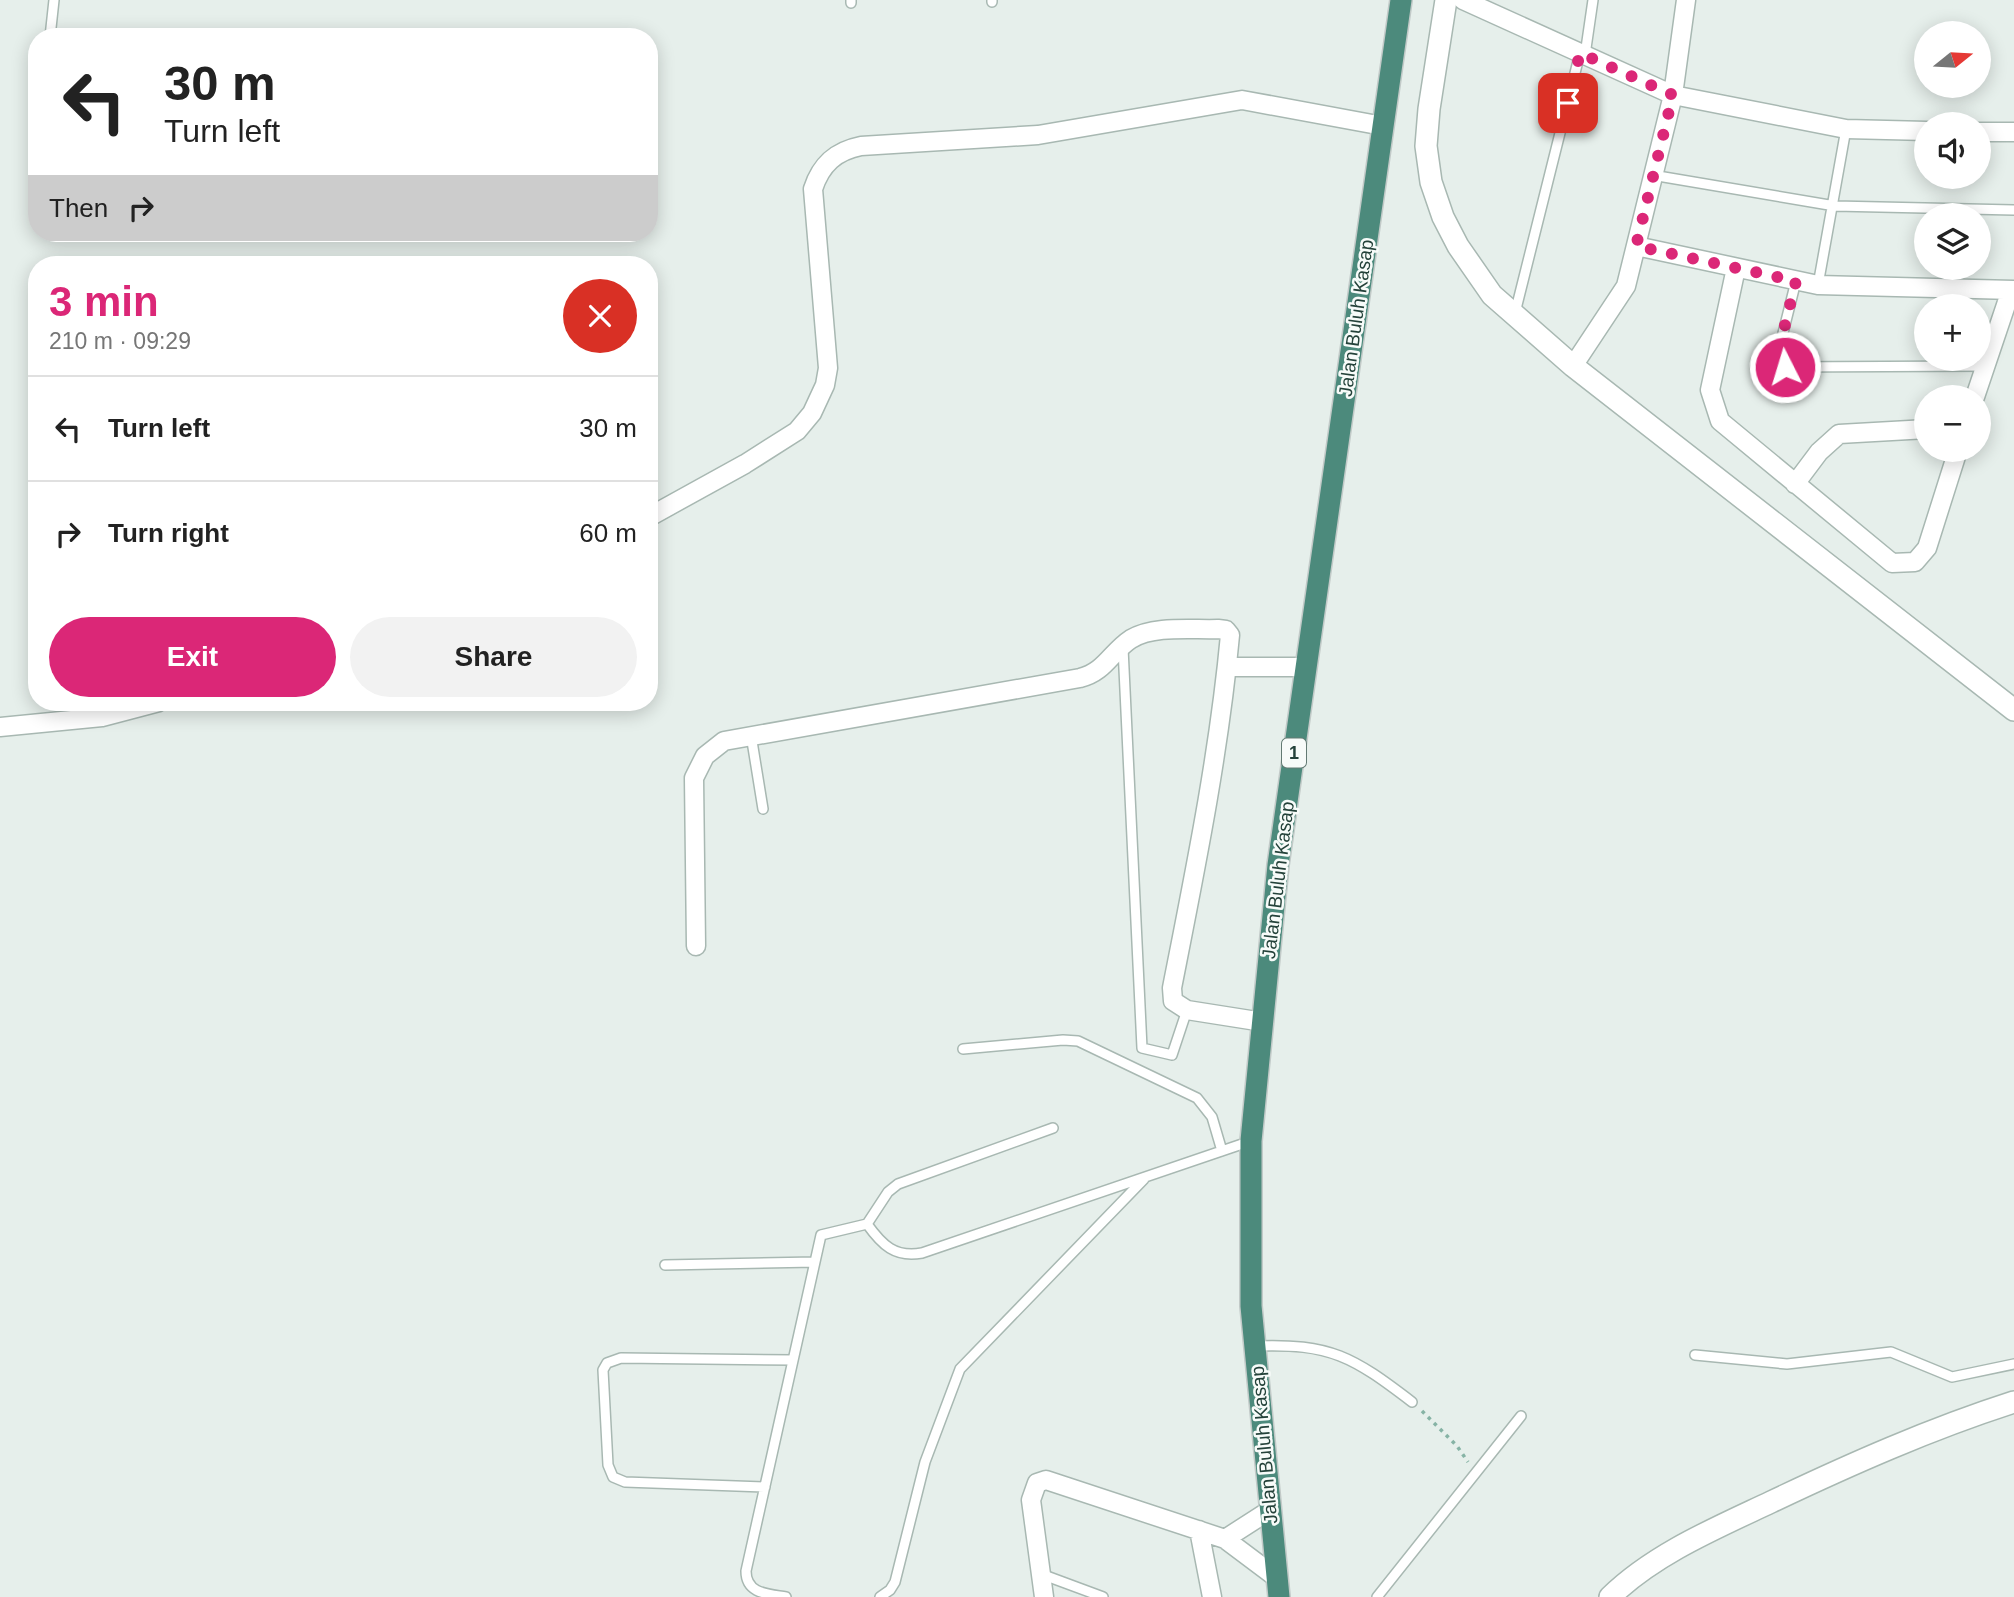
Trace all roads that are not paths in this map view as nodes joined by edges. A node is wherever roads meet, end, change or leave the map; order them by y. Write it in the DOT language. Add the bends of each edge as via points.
graph roads {
  1 [pos="54,0"];
  2 [pos="1401,0"];
  3 [pos="1446,0"];
  4 [pos="1463,0"];
  5 [pos="1593,0"];
  6 [pos="1686,0"];
  7 [pos="1496,7"];
  8 [pos="51,28"];
  9 [pos="1582,54"];
  10 [pos="1673,95"];
  11 [pos="1383,126"];
  12 [pos="1846,129"];
  13 [pos="1914,131"];
  14 [pos="1991,132"];
  15 [pos="2014,132"];
  16 [pos="1652,175"];
  17 [pos="1835,206"];
  18 [pos="2014,210"];
  19 [pos="1636,246"];
  20 [pos="1736,268"];
  21 [pos="1796,281"];
  22 [pos="1818,285"];
  23 [pos="2012,290"];
  24 [pos="1514,317"];
  25 [pos="1991,351"];
  26 [pos="1573,366"];
  27 [pos="1914,366"];
  28 [pos="1914,430"];
  29 [pos="1954,462"];
  30 [pos="1795,484"];
  31 [pos="658,512"];
  32 [pos="1123,646"];
  33 [pos="1227,667"];
  34 [pos="1306,667"];
  35 [pos="2014,710"];
  36 [pos="127,711"];
  37 [pos="0,727"];
  38 [pos="751,735"];
  39 [pos="763,809"];
  40 [pos="696,946"];
  41 [pos="1187,1010"];
  42 [pos="1263,1022"];
  43 [pos="963,1049"];
  44 [pos="1053,1128"];
  45 [pos="1251,1141"];
  46 [pos="1222,1151"];
  47 [pos="1147,1177"];
  48 [pos="867,1224"];
  49 [pos="815,1262"];
  50 [pos="665,1265"];
  51 [pos="1255,1346"];
  52 [pos="1695,1355"];
  53 [pos="793,1360"];
  54 [pos="2014,1364"];
  55 [pos="1412,1402"];
  56 [pos="2014,1402"];
  57 [pos="1521,1416"];
  58 [pos="765,1486"];
  59 [pos="1270,1510"];
  60 [pos="1199,1530"];
  61 [pos="1226,1539"];
  62 [pos="1041,1574"];
  63 [pos="1278,1588"];
  64 [pos="786,1597"];
  65 [pos="880,1597"];
  66 [pos="1044,1597"];
  67 [pos="1103,1597"];
  68 [pos="1212,1597"];
  69 [pos="1377,1597"];
  70 [pos="1610,1597"];
  1 -- 8 [label="lane"];
  2 -- 11 [label="highway, Jalan Buluh Kasap / 1"];
  3 -- 24 [label="street" via="1429,109 1426,146 1431,182 1458,246 1492,295"];
  4 -- 7 [label="street"];
  5 -- 9 [label="lane"];
  6 -- 10 [label="street"];
  7 -- 9 [label="street"];
  9 -- 10 [label="street"];
  9 -- 24 [label="lane"];
  10 -- 12 [label="street"];
  10 -- 16 [label="street"];
  11 -- 31 [label="street" via="1241,100 1038,135 861,146 836,155 825,164 813,189 828,368 812,413 793,434"];
  11 -- 34 [label="highway, Jalan Buluh Kasap / 1"];
  12 -- 13 [label="street"];
  12 -- 17 [label="lane"];
  14 -- 15 [label="street"];
  16 -- 17 [label="lane"];
  16 -- 19 [label="street"];
  17 -- 18 [label="lane"];
  17 -- 22 [label="lane"];
  19 -- 20 [label="street"];
  19 -- 26 [label="street" via="1625,290"];
  20 -- 21 [label="street"];
  20 -- 30 [label="street" via="1713,372 1712,402 1725,428"];
  21 -- 22 [label="street"];
  21 -- 27 [label="lane" via="1778,353 1785,367"];
  22 -- 23 [label="street"];
  23 -- 25 [label="street"];
  24 -- 26 [label="street"];
  26 -- 35 [label="street"];
  28 -- 30 [label="street" via="1839,434"];
  29 -- 30 [label="street" via="1927,548 1915,562 1903,565 1883,557"];
  32 -- 33 [label="street" via="1147,632 1226,630 1230,635"];
  32 -- 38 [label="street" via="1088,676"];
  32 -- 41 [label="lane" via="1142,1048 1172,1055"];
  33 -- 34 [label="street"];
  33 -- 41 [label="street" via="1203,831 1172,988 1174,1001"];
  34 -- 42 [label="highway, Jalan Buluh Kasap / 1" via="1278,865"];
  36 -- 37 [label="street" via="102,718"];
  38 -- 39 [label="lane"];
  38 -- 40 [label="street" via="713,747 694,778"];
  41 -- 42 [label="street"];
  42 -- 45 [label="highway, Jalan Buluh Kasap / 1"];
  43 -- 46 [label="lane" via="1078,1041 1197,1098 1212,1117"];
  44 -- 48 [label="lane" via="898,1184"];
  45 -- 46 [label="lane"];
  45 -- 51 [label="highway, Jalan Buluh Kasap / 1"];
  46 -- 47 [label="lane"];
  47 -- 48 [label="lane" via="912,1255 893,1252"];
  47 -- 65 [label="lane" via="960,1369 925,1462 895,1582"];
  48 -- 49 [label="lane" via="821,1235"];
  49 -- 50 [label="lane"];
  49 -- 53 [label="lane"];
  51 -- 55 [label="lane" via="1320,1348 1356,1362"];
  51 -- 59 [label="highway, Jalan Buluh Kasap / 1"];
  52 -- 54 [label="lane" via="1790,1364 1885,1352 1952,1377"];
  53 -- 58 [label="lane"];
  53 -- 58 [label="lane" via="621,1357 603,1370 608,1465 613,1476 625,1482"];
  56 -- 70 [label="street" via="1936,1427 1717,1527 1659,1560"];
  57 -- 69 [label="lane"];
  58 -- 64 [label="lane" via="746,1578 754,1590"];
  59 -- 61 [label="street"];
  59 -- 63 [label="highway, Jalan Buluh Kasap / 1"];
  60 -- 61 [label="street"];
  60 -- 62 [label="street" via="1046,1480 1037,1483 1031,1500"];
  60 -- 68 [label="street"];
  61 -- 63 [label="street"];
  62 -- 66 [label="street"];
  62 -- 67 [label="lane"];
}
